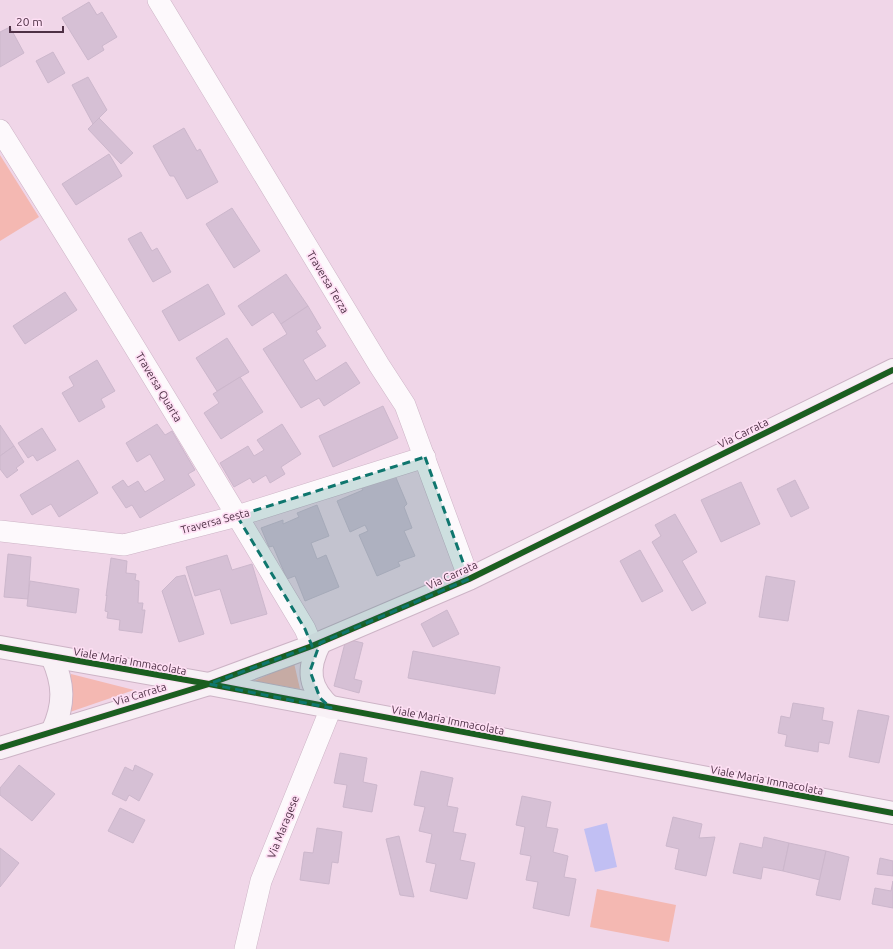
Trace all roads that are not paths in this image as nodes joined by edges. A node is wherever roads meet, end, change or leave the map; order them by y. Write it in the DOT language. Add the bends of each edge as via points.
graph roads {
  1 [pos="158,0"];
  2 [pos="0,130"];
  3 [pos="893,370"];
  4 [pos="425,456"];
  5 [pos="237,516"];
  6 [pos="0,531"];
  7 [pos="469,579"];
  8 [pos="316,645"];
  9 [pos="0,647"];
  10 [pos="52,657"];
  11 [pos="209,684"];
  12 [pos="331,708"];
  13 [pos="52,732"];
  14 [pos="0,748"];
  15 [pos="893,813"];
  16 [pos="245,949"];
  1 -- 4 [label="street, Traversa Terza" via="405,405"];
  2 -- 5 [label="street, Traversa Quarta"];
  3 -- 7 [label="street, Via Carrata"];
  4 -- 5 [label="street, Traversa Sesta"];
  4 -- 7 [label="street, Traversa Terza"];
  5 -- 6 [label="street, Traversa Sesta" via="124,545"];
  5 -- 8 [label="street, Traversa Quarta"];
  7 -- 8 [label="street, Via Carrata"];
  8 -- 11 [label="street, Via Carrata"];
  8 -- 12 [label="street" via="310,671 313,685 320,698"];
  9 -- 10 [label="street, Viale Maria Immacolata"];
  10 -- 11 [label="street, Viale Maria Immacolata"];
  10 -- 13 [label="street" via="58,672 62,703 60,715"];
  11 -- 12 [label="street, Viale Maria Immacolata"];
  11 -- 13 [label="street, Via Carrata"];
  12 -- 15 [label="street, Viale Maria Immacolata"];
  12 -- 16 [label="street, Via Maragese" via="261,881"];
  13 -- 14 [label="street, Via Carrata"];
}
